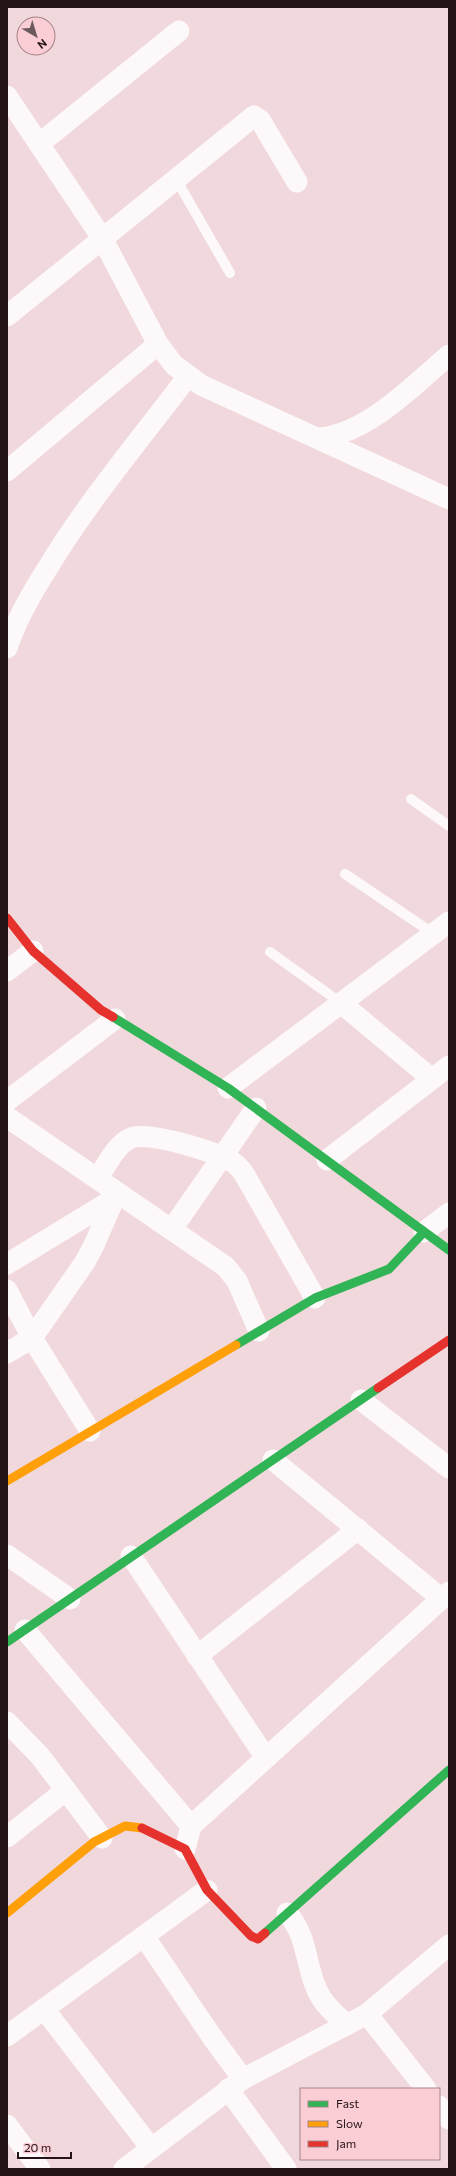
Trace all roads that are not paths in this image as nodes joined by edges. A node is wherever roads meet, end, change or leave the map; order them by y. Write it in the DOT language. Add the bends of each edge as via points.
graph roads {
  1 [pos="179,31"];
  2 [pos="7,96"];
  3 [pos="39,144"];
  4 [pos="176,179"];
  5 [pos="297,182"];
  6 [pos="102,238"];
  7 [pos="230,273"];
  8 [pos="7,316"];
  9 [pos="158,344"];
  10 [pos="449,355"];
  11 [pos="188,376"];
  12 [pos="320,438"];
  13 [pos="7,470"];
  14 [pos="449,499"];
  15 [pos="7,611"];
  16 [pos="9,640"];
  17 [pos="411,799"];
  18 [pos="449,826"];
  19 [pos="345,874"];
  20 [pos="7,918"];
  21 [pos="442,928"];
  22 [pos="33,951"];
  23 [pos="270,952"];
  24 [pos="7,971"];
  25 [pos="341,1003"];
  26 [pos="115,1019"];
  27 [pos="449,1066"];
  28 [pos="432,1079"];
  29 [pos="228,1088"];
  30 [pos="7,1101"];
  31 [pos="256,1108"];
  32 [pos="7,1117"];
  33 [pos="222,1157"];
  34 [pos="327,1160"];
  35 [pos="98,1178"];
  36 [pos="117,1196"];
  37 [pos="449,1213"];
  38 [pos="172,1229"];
  39 [pos="424,1232"];
  40 [pos="449,1250"];
  41 [pos="7,1264"];
  42 [pos="7,1290"];
  43 [pos="315,1298"];
  44 [pos="259,1331"];
  45 [pos="32,1338"];
  46 [pos="449,1340"];
  47 [pos="7,1353"];
  48 [pos="361,1400"];
  49 [pos="90,1431"];
  50 [pos="273,1460"];
  51 [pos="449,1468"];
  52 [pos="7,1482"];
  53 [pos="358,1530"];
  54 [pos="7,1555"];
  55 [pos="132,1556"];
  56 [pos="446,1595"];
  57 [pos="70,1599"];
  58 [pos="25,1630"];
  59 [pos="7,1642"];
  60 [pos="198,1656"];
  61 [pos="7,1722"];
  62 [pos="266,1758"];
  63 [pos="449,1770"];
  64 [pos="66,1790"];
  65 [pos="191,1826"];
  66 [pos="7,1837"];
  67 [pos="102,1838"];
  68 [pos="185,1849"];
  69 [pos="207,1890"];
  70 [pos="7,1913"];
  71 [pos="287,1913"];
  72 [pos="144,1936"];
  73 [pos="449,1945"];
  74 [pos="44,2009"];
  75 [pos="367,2014"];
  76 [pos="347,2025"];
  77 [pos="7,2036"];
  78 [pos="235,2084"];
  79 [pos="425,2088"];
  80 [pos="440,2107"];
  81 [pos="449,2119"];
  82 [pos="7,2125"];
  83 [pos="151,2148"];
  84 [pos="40,2169"];
  85 [pos="124,2169"];
  86 [pos="286,2169"];
  1 -- 3 [label="street"];
  2 -- 3 [label="street"];
  3 -- 6 [label="street"];
  4 -- 5 [label="street" via="254,116 260,120"];
  4 -- 6 [label="street"];
  4 -- 7 [label="lane"];
  6 -- 8 [label="street"];
  6 -- 9 [label="street"];
  9 -- 11 [label="street" via="174,365"];
  9 -- 13 [label="street"];
  10 -- 12 [label="street" via="368,421 343,434"];
  11 -- 12 [label="street" via="201,385"];
  11 -- 16 [label="street" via="71,529 34,590"];
  12 -- 14 [label="street"];
  15 -- 16 [label="street"];
  17 -- 18 [label="lane"];
  19 -- 21 [label="lane"];
  20 -- 22 [label="street"];
  21 -- 25 [label="street"];
  22 -- 24 [label="street"];
  22 -- 26 [label="street" via="101,1010"];
  23 -- 25 [label="lane"];
  25 -- 28 [label="street"];
  25 -- 29 [label="street"];
  26 -- 29 [label="street"];
  26 -- 30 [label="street"];
  27 -- 28 [label="street"];
  28 -- 34 [label="street"];
  29 -- 31 [label="street"];
  31 -- 33 [label="street"];
  31 -- 34 [label="street"];
  32 -- 35 [label="street"];
  33 -- 35 [label="street" via="159,1137 142,1135 129,1138 116,1150"];
  33 -- 38 [label="street"];
  33 -- 43 [label="street" via="234,1163 242,1172"];
  34 -- 39 [label="street"];
  35 -- 36 [label="street"];
  36 -- 38 [label="street"];
  36 -- 41 [label="street"];
  36 -- 45 [label="street" via="85,1262"];
  37 -- 39 [label="street"];
  38 -- 44 [label="street" via="226,1267 237,1281"];
  39 -- 40 [label="street"];
  39 -- 43 [label="street" via="389,1269"];
  42 -- 45 [label="street"];
  43 -- 44 [label="street"];
  44 -- 49 [label="street"];
  45 -- 47 [label="street"];
  45 -- 49 [label="street"];
  46 -- 48 [label="street"];
  48 -- 50 [label="street"];
  48 -- 51 [label="street"];
  49 -- 52 [label="street"];
  50 -- 53 [label="street"];
  50 -- 55 [label="street"];
  53 -- 56 [label="street"];
  53 -- 60 [label="street"];
  54 -- 57 [label="street"];
  55 -- 57 [label="street"];
  55 -- 60 [label="street"];
  56 -- 62 [label="street"];
  57 -- 58 [label="street"];
  58 -- 59 [label="street"];
  58 -- 65 [label="street"];
  60 -- 62 [label="street"];
  61 -- 64 [label="street" via="40,1756"];
  62 -- 65 [label="street"];
  63 -- 71 [label="street"];
  64 -- 66 [label="street"];
  64 -- 67 [label="street"];
  65 -- 68 [label="street"];
  67 -- 68 [label="street" via="125,1826 139,1827"];
  67 -- 70 [label="street"];
  68 -- 69 [label="street"];
  69 -- 71 [label="street" via="255,1939"];
  69 -- 72 [label="street"];
  71 -- 76 [label="street" via="300,1930 317,1992 328,2008"];
  72 -- 74 [label="street"];
  72 -- 78 [label="street" via="212,2037"];
  73 -- 75 [label="street"];
  74 -- 77 [label="street"];
  74 -- 83 [label="street"];
  75 -- 76 [label="street"];
  75 -- 79 [label="street"];
  76 -- 78 [label="street"];
  78 -- 83 [label="street"];
  78 -- 86 [label="street"];
  80 -- 81 [label="street"];
  82 -- 84 [label="street"];
  83 -- 85 [label="street"];
}
